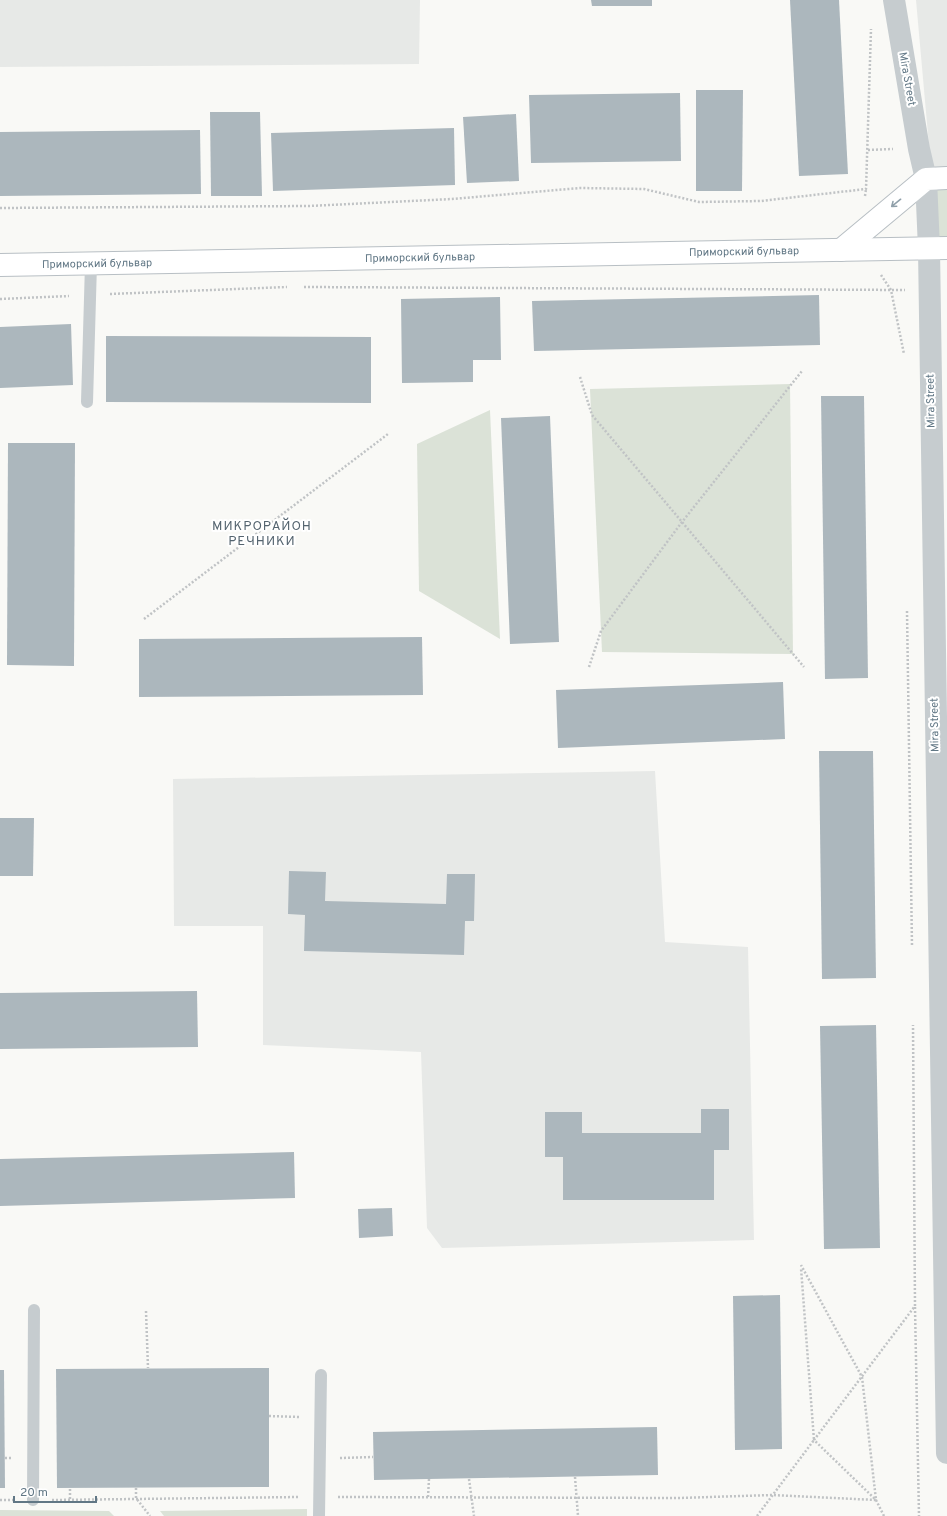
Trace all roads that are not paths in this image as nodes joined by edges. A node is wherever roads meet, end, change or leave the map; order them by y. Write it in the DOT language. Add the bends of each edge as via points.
graph roads {
  1 [pos="894,0"];
  2 [pos="936,178"];
  3 [pos="938,248"];
  4 [pos="841,250"];
  5 [pos="91,264"];
  6 [pos="0,265"];
  7 [pos="87,402"];
  8 [pos="34,1310"];
  9 [pos="321,1375"];
  10 [pos="947,1453"];
  11 [pos="33,1500"];
  12 [pos="319,1516"];
  1 -- 2 [label="street, Mira Street" via="919,149"];
  2 -- 3 [label="street, Mira Street"];
  2 -- 4 [label="street, one-way"];
  3 -- 4 [label="street, Приморский бульвар"];
  3 -- 10 [label="street, Mira Street"];
  4 -- 5 [label="street, Приморский бульвар"];
  5 -- 6 [label="street, Приморский бульвар"];
  5 -- 7 [label="lane"];
  8 -- 11 [label="lane"];
  9 -- 12 [label="lane"];
}
